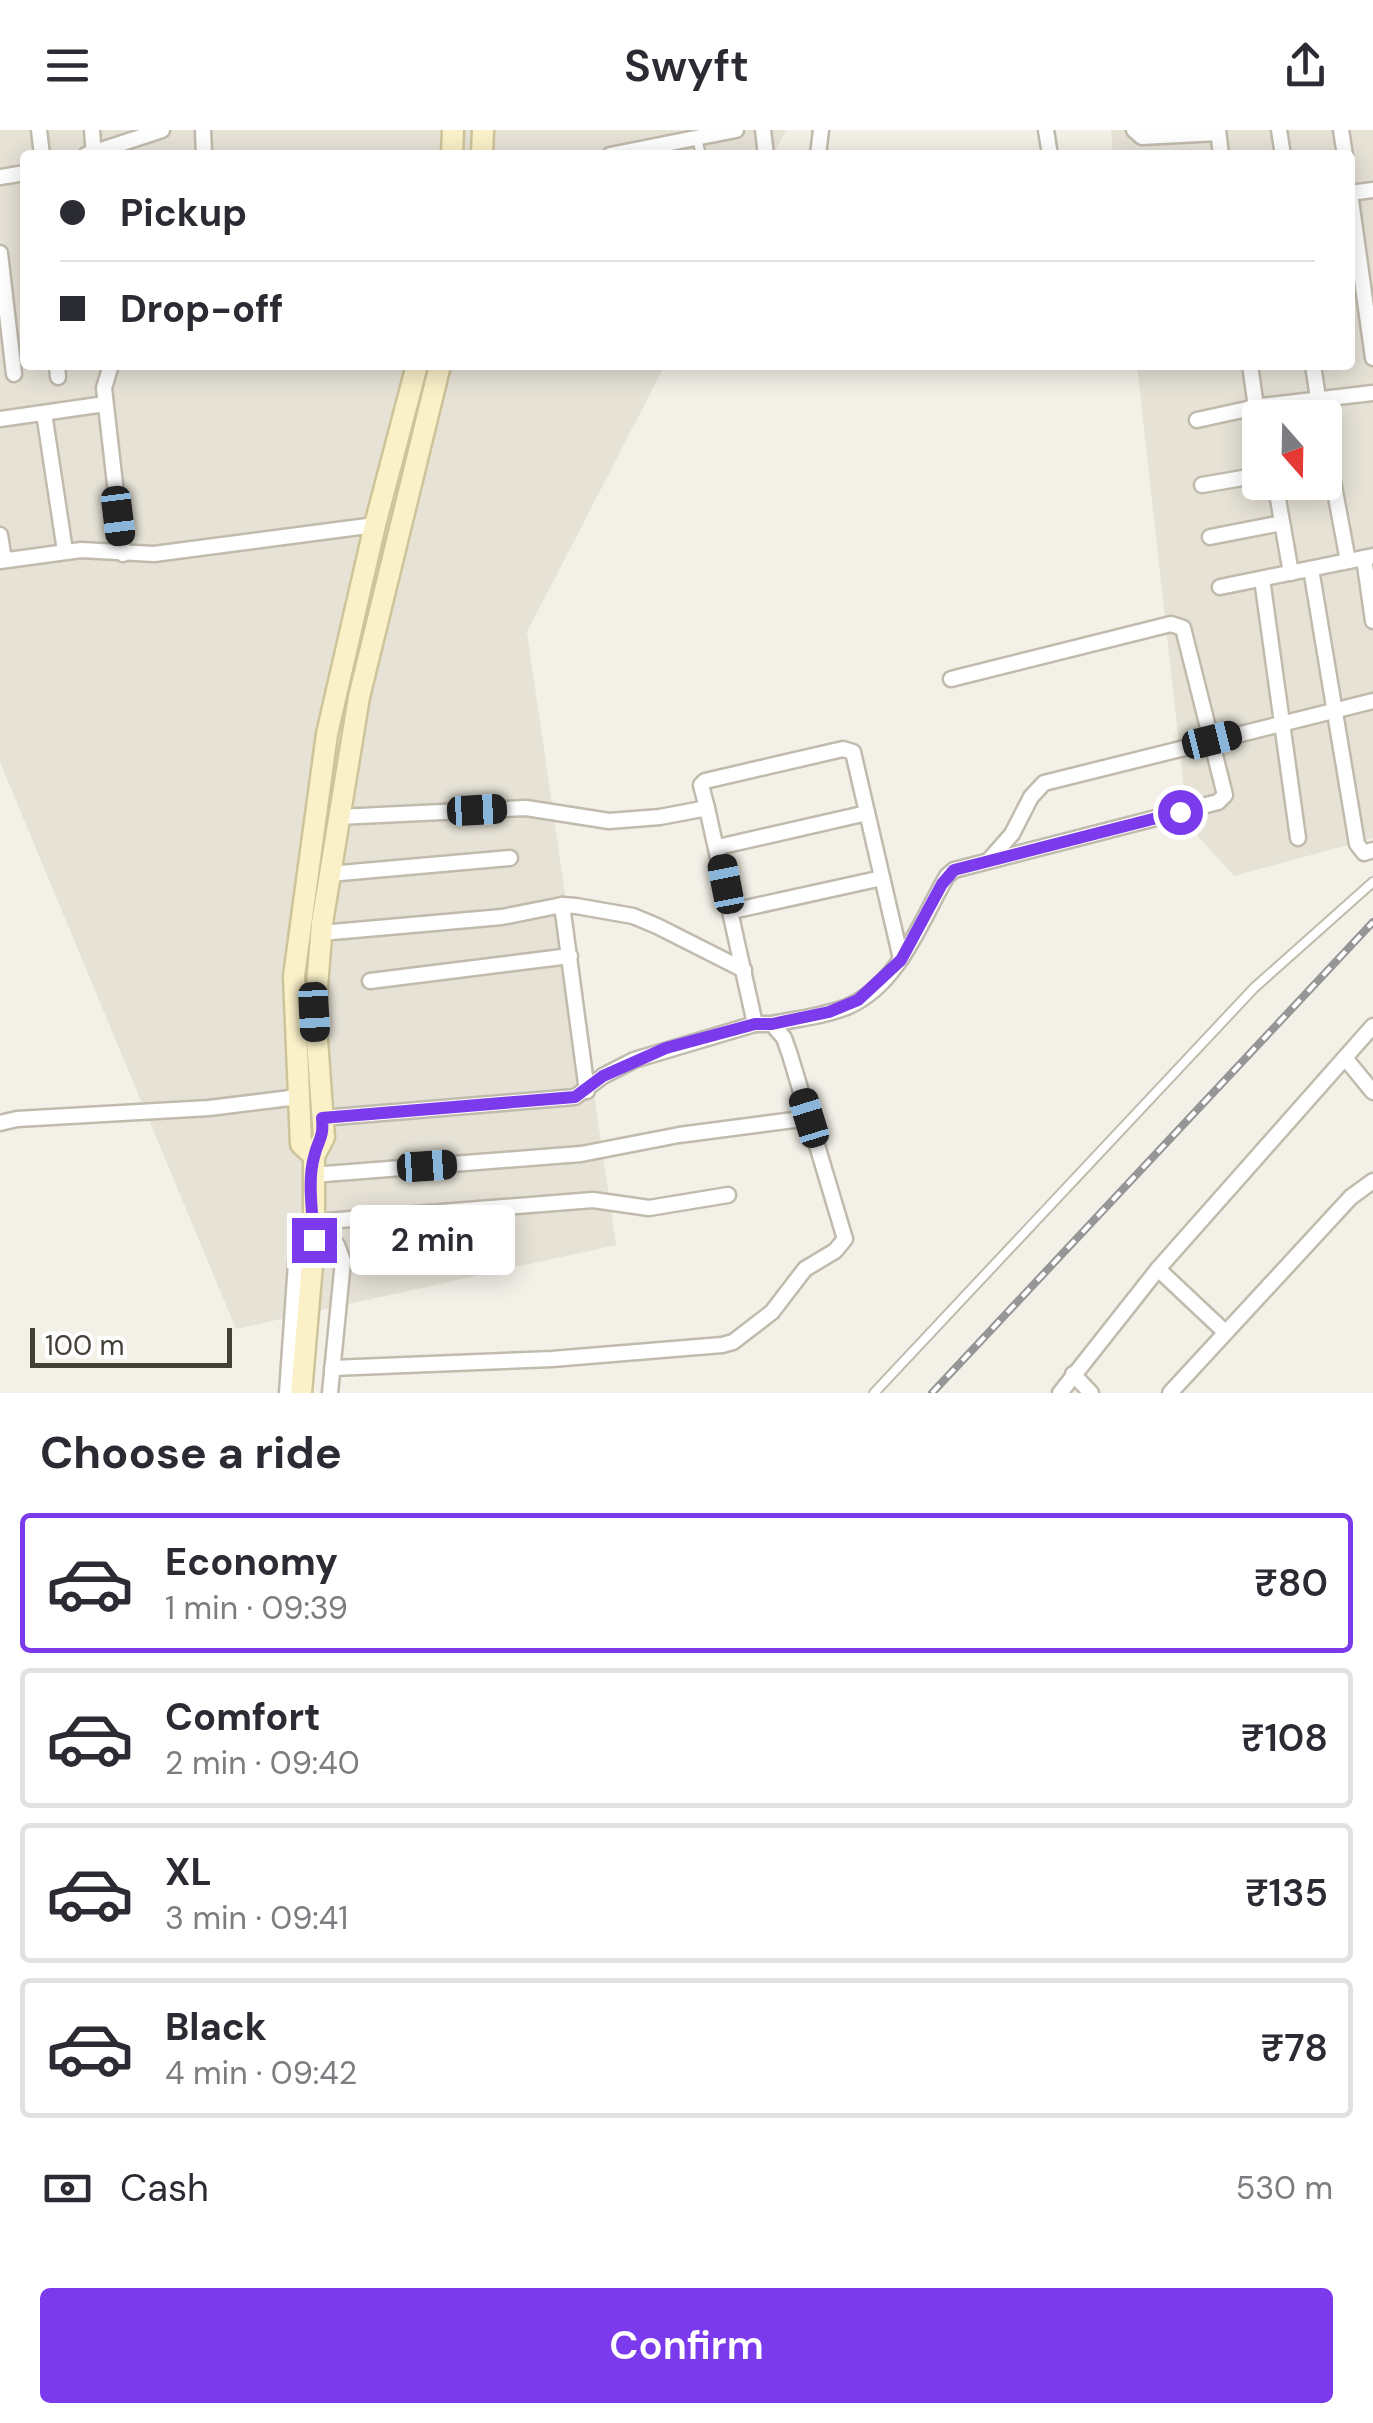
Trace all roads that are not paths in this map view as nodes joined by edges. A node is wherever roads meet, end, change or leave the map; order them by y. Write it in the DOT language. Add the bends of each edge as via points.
graph roads {
  1 [pos="162,130"];
  2 [pos="736,130"];
  3 [pos="1134,130"];
  4 [pos="1218,131"];
  5 [pos="697,138"];
  6 [pos="103,150"];
  7 [pos="644,150"];
  8 [pos="700,150"];
  9 [pos="1355,229"];
  10 [pos="0,253"];
  11 [pos="1373,358"];
  12 [pos="109,370"];
  13 [pos="416,370"];
  14 [pos="439,370"];
  15 [pos="1251,370"];
  16 [pos="1314,370"];
  17 [pos="14,374"];
  18 [pos="1373,394"];
  19 [pos="1318,399"];
  20 [pos="1258,400"];
  21 [pos="1313,400"];
  22 [pos="105,404"];
  23 [pos="44,413"];
  24 [pos="1242,413"];
  25 [pos="0,419"];
  26 [pos="1196,420"];
  27 [pos="1242,478"];
  28 [pos="1202,485"];
  29 [pos="1278,500"];
  30 [pos="1337,500"];
  31 [pos="1282,523"];
  32 [pos="375,524"];
  33 [pos="0,536"];
  34 [pos="1210,537"];
  35 [pos="65,551"];
  36 [pos="123,554"];
  37 [pos="1369,557"];
  38 [pos="2,560"];
  39 [pos="1348,561"];
  40 [pos="1311,569"];
  41 [pos="1290,573"];
  42 [pos="1262,578"];
  43 [pos="1220,587"];
  44 [pos="1373,621"];
  45 [pos="951,679"];
  46 [pos="1373,702"];
  47 [pos="1334,711"];
  48 [pos="1282,723"];
  49 [pos="1212,740"];
  50 [pos="708,808"];
  51 [pos="867,813"];
  52 [pos="338,817"];
  53 [pos="1298,838"];
  54 [pos="718,847"];
  55 [pos="1373,850"];
  56 [pos="510,858"];
  57 [pos="990,859"];
  58 [pos="330,874"];
  59 [pos="882,878"];
  60 [pos="1373,882"];
  61 [pos="562,906"];
  62 [pos="732,911"];
  63 [pos="321,933"];
  64 [pos="570,956"];
  65 [pos="901,960"];
  66 [pos="744,970"];
  67 [pos="370,980"];
  68 [pos="755,1024"];
  69 [pos="772,1024"];
  70 [pos="1373,1026"];
  71 [pos="1345,1058"];
  72 [pos="586,1090"];
  73 [pos="1373,1092"];
  74 [pos="298,1097"];
  75 [pos="322,1118"];
  76 [pos="809,1118"];
  77 [pos="0,1123"];
  78 [pos="313,1165"];
  79 [pos="1373,1181"];
  80 [pos="728,1195"];
  81 [pos="314,1241"];
  82 [pos="1158,1270"];
  83 [pos="1226,1332"];
  84 [pos="332,1368"];
  85 [pos="1073,1374"];
  86 [pos="287,1393"];
  87 [pos="301,1393"];
  88 [pos="330,1393"];
  89 [pos="874,1393"];
  90 [pos="1060,1393"];
  91 [pos="1091,1393"];
  92 [pos="1170,1393"];
  1 -- 6 [label="street"];
  2 -- 5 [label="street"];
  3 -- 4 [label="street" via="1142,137"];
  5 -- 7 [label="street"];
  5 -- 8 [label="lane"];
  9 -- 11 [label="street"];
  10 -- 17 [label="street"];
  12 -- 22 [label="street"];
  13 -- 32 [label="main road"];
  14 -- 52 [label="main road" via="358,697"];
  15 -- 20 [label="street"];
  16 -- 19 [label="street"];
  18 -- 19 [label="street"];
  19 -- 21 [label="street"];
  22 -- 23 [label="street"];
  22 -- 36 [label="street"];
  23 -- 25 [label="street"];
  23 -- 35 [label="street"];
  24 -- 26 [label="street"];
  27 -- 28 [label="street"];
  29 -- 31 [label="street"];
  30 -- 39 [label="street"];
  31 -- 34 [label="street"];
  31 -- 41 [label="street"];
  32 -- 36 [label="street"];
  32 -- 74 [label="main road" via="327,734 304,893 294,976"];
  33 -- 38 [label="street"];
  35 -- 36 [label="street"];
  35 -- 38 [label="street"];
  37 -- 39 [label="street"];
  37 -- 44 [label="street"];
  39 -- 40 [label="street"];
  40 -- 41 [label="street"];
  40 -- 47 [label="street"];
  41 -- 42 [label="street"];
  42 -- 43 [label="street"];
  42 -- 48 [label="street"];
  45 -- 49 [label="street" via="1178,624"];
  46 -- 47 [label="street"];
  47 -- 48 [label="street"];
  47 -- 55 [label="street" via="1357,844 1364,852"];
  48 -- 49 [label="street"];
  48 -- 53 [label="street"];
  49 -- 57 [label="street" via="1044,783"];
  49 -- 57 [label="street" via="1225,795 1218,802"];
  50 -- 51 [label="street" via="705,782 843,749 855,755"];
  50 -- 52 [label="street" via="609,821 526,808"];
  50 -- 54 [label="street"];
  51 -- 54 [label="street"];
  51 -- 59 [label="street"];
  52 -- 58 [label="main road"];
  54 -- 62 [label="street"];
  56 -- 58 [label="street"];
  57 -- 65 [label="street" via="947,876"];
  58 -- 63 [label="main road"];
  59 -- 62 [label="street"];
  59 -- 65 [label="street"];
  60 -- 89 [label="lane" via="1254,988"];
  61 -- 63 [label="street"];
  61 -- 64 [label="street"];
  61 -- 66 [label="street" via="633,916"];
  62 -- 66 [label="street"];
  63 -- 75 [label="main road" via="314,1012"];
  64 -- 67 [label="street"];
  64 -- 72 [label="street"];
  65 -- 69 [label="street" via="848,1007"];
  66 -- 68 [label="street"];
  68 -- 69 [label="street"];
  68 -- 72 [label="street" via="634,1060"];
  69 -- 76 [label="street" via="784,1038"];
  70 -- 71 [label="street"];
  71 -- 73 [label="street"];
  71 -- 82 [label="street"];
  72 -- 75 [label="street" via="575,1097"];
  74 -- 77 [label="street"];
  74 -- 78 [label="main road" via="301,1144"];
  75 -- 78 [label="main road" via="324,1137"];
  76 -- 78 [label="street" via="581,1154"];
  76 -- 84 [label="street" via="845,1240 804,1269 778,1306 732,1342 587,1357"];
  78 -- 81 [label="main road"];
  79 -- 83 [label="street" via="1350,1196"];
  80 -- 81 [label="street" via="649,1208 593,1200"];
  81 -- 84 [label="street" via="338,1245 343,1261"];
  81 -- 86 [label="street" via="305,1243 296,1263"];
  81 -- 87 [label="main road"];
  82 -- 83 [label="street"];
  82 -- 85 [label="street"];
  83 -- 92 [label="street"];
  84 -- 88 [label="street"];
  85 -- 90 [label="street"];
  85 -- 91 [label="street"];
}
